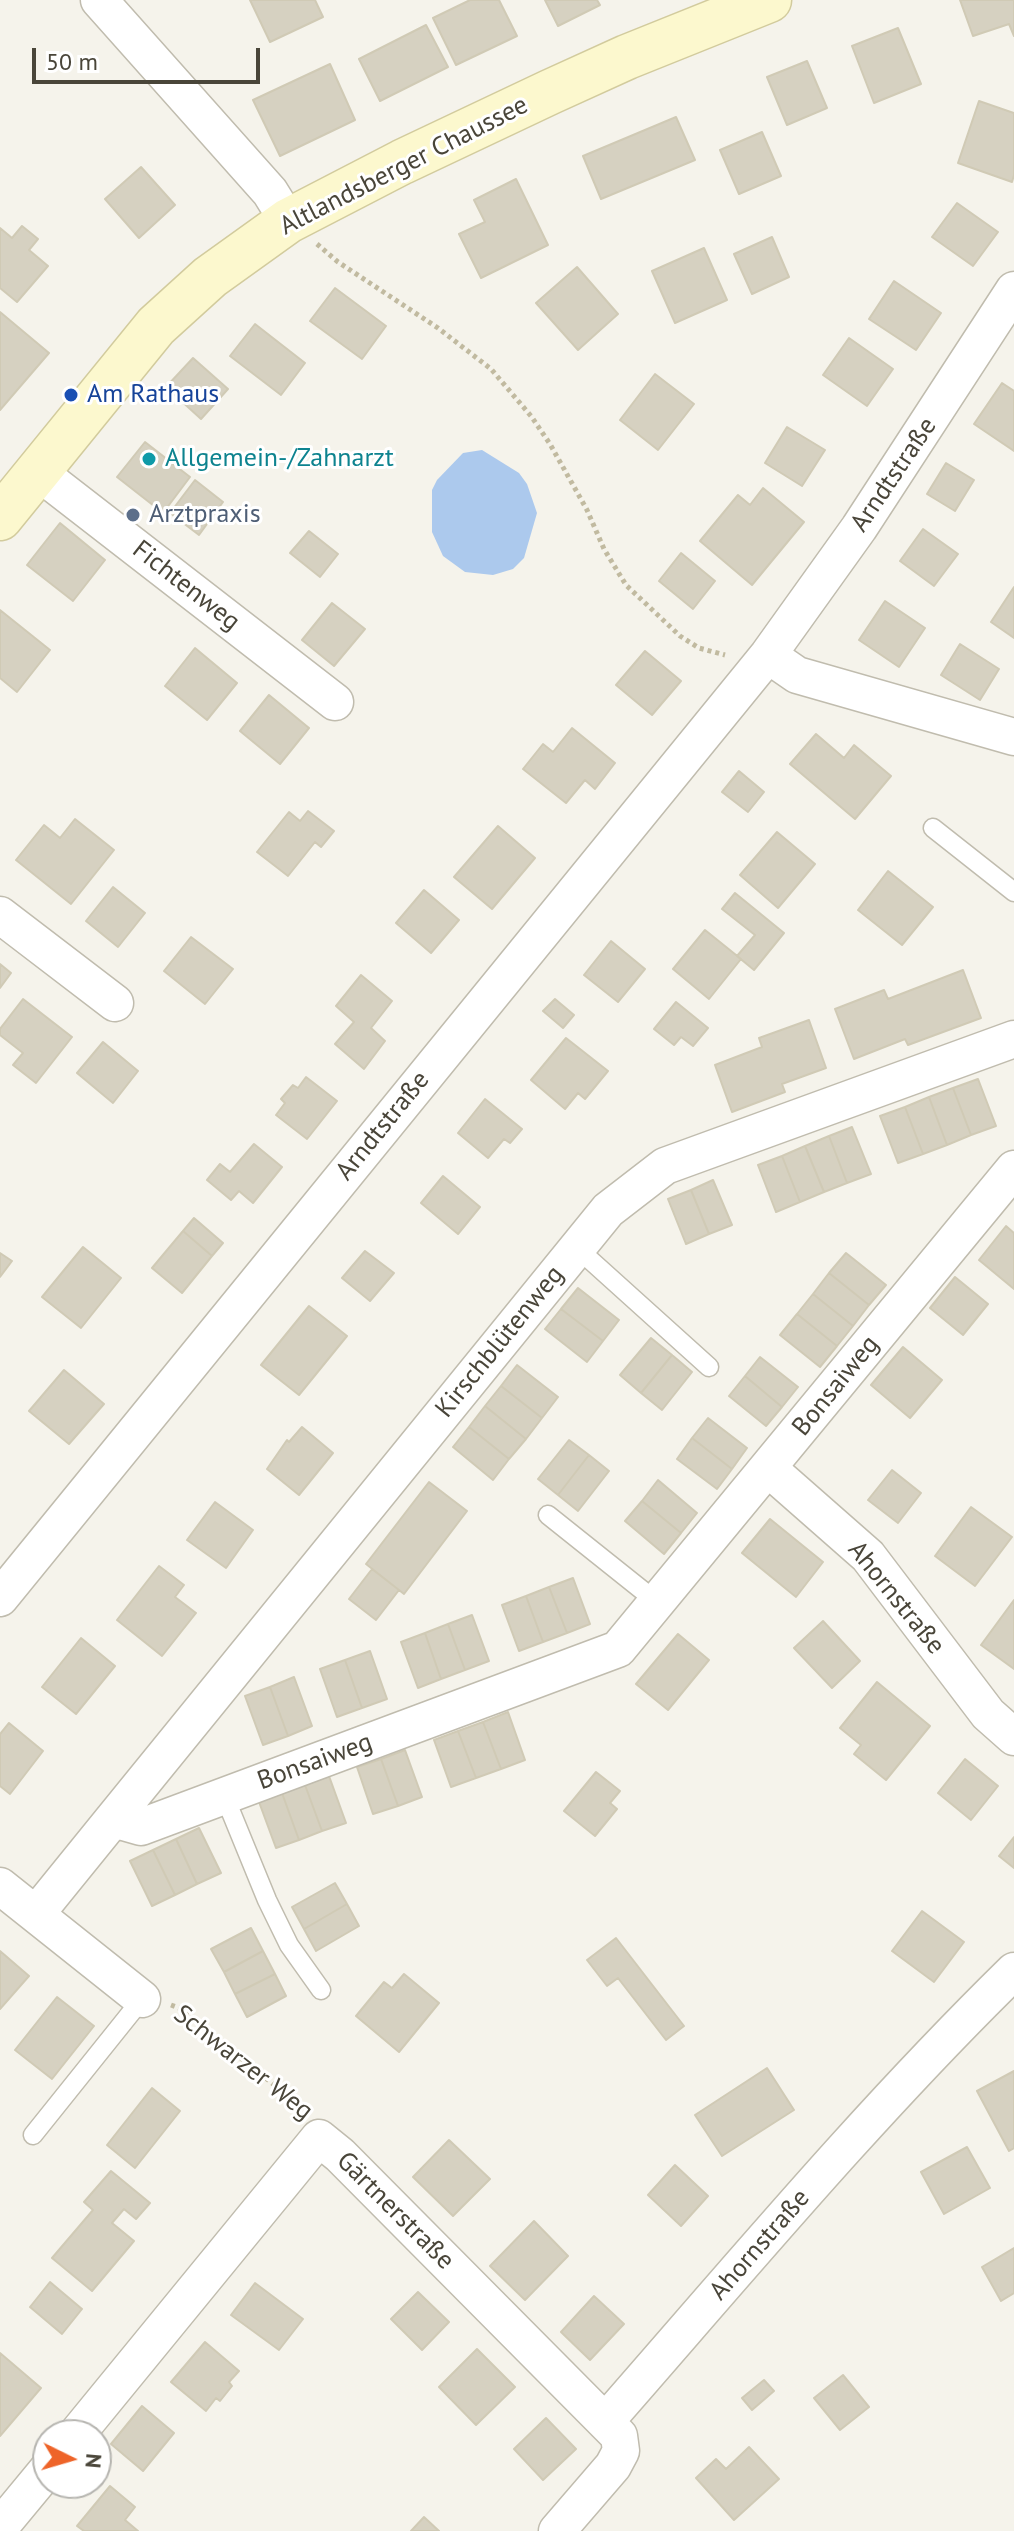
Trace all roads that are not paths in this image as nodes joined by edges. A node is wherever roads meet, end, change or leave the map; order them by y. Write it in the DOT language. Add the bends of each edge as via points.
graph roads {
  1 [pos="99,0"];
  2 [pos="769,0"];
  3 [pos="302,232"];
  4 [pos="1014,290"];
  5 [pos="37,471"];
  6 [pos="0,517"];
  7 [pos="761,663"];
  8 [pos="335,702"];
  9 [pos="1014,737"];
  10 [pos="933,828"];
  11 [pos="1014,892"];
  12 [pos="0,915"];
  13 [pos="115,1003"];
  14 [pos="1014,1039"];
  15 [pos="1014,1169"];
  16 [pos="577,1248"];
  17 [pos="709,1367"];
  18 [pos="769,1469"];
  19 [pos="548,1515"];
  20 [pos="0,1598"];
  21 [pos="657,1602"];
  22 [pos="1014,1737"];
  23 [pos="224,1795"];
  24 [pos="113,1819"];
  25 [pos="0,1886"];
  26 [pos="36,1914"];
  27 [pos="1014,1971"];
  28 [pos="321,1990"];
  29 [pos="142,1999"];
  30 [pos="33,2135"];
  31 [pos="89,2419"];
  32 [pos="605,2422"];
  33 [pos="32,2488"];
  34 [pos="0,2527"];
  35 [pos="557,2531"];
  1 -- 3 [label="street"];
  2 -- 3 [label="main road, Altlandsberger Chaussee" via="402,162"];
  3 -- 5 [label="main road, Altlandsberger Chaussee" via="210,277 156,326"];
  4 -- 7 [label="street, Arndtstraße" via="859,528"];
  5 -- 6 [label="main road, Altlandsberger Chaussee"];
  5 -- 8 [label="street, Fichtenweg"];
  7 -- 9 [label="street"];
  7 -- 20 [label="street, Arndtstraße"];
  10 -- 11 [label="lane"];
  12 -- 13 [label="street"];
  14 -- 16 [label="street, Kirschblütenweg" via="665,1166 608,1210"];
  15 -- 18 [label="street, Bonsaiweg"];
  16 -- 17 [label="lane"];
  16 -- 24 [label="street, Kirschblütenweg"];
  18 -- 21 [label="street, Bonsaiweg"];
  18 -- 22 [label="street, Ahornstraße" via="868,1556 988,1714"];
  19 -- 21 [label="lane"];
  21 -- 23 [label="street, Bonsaiweg" via="618,1649"];
  23 -- 24 [label="street, Bonsaiweg" via="141,1827"];
  23 -- 28 [label="lane, Bonsaiweg" via="278,1923"];
  24 -- 26 [label="street"];
  25 -- 26 [label="street, Schwarzer Weg"];
  26 -- 29 [label="street, Schwarzer Weg"];
  27 -- 32 [label="street, Ahornstraße" via="940,2043"];
  29 -- 30 [label="lane"];
  31 -- 32 [label="street, Gärtnerstraße" via="319,2138"];
  32 -- 35 [label="street" via="619,2436 621,2451"];
  33 -- 34 [label="street"];
}
